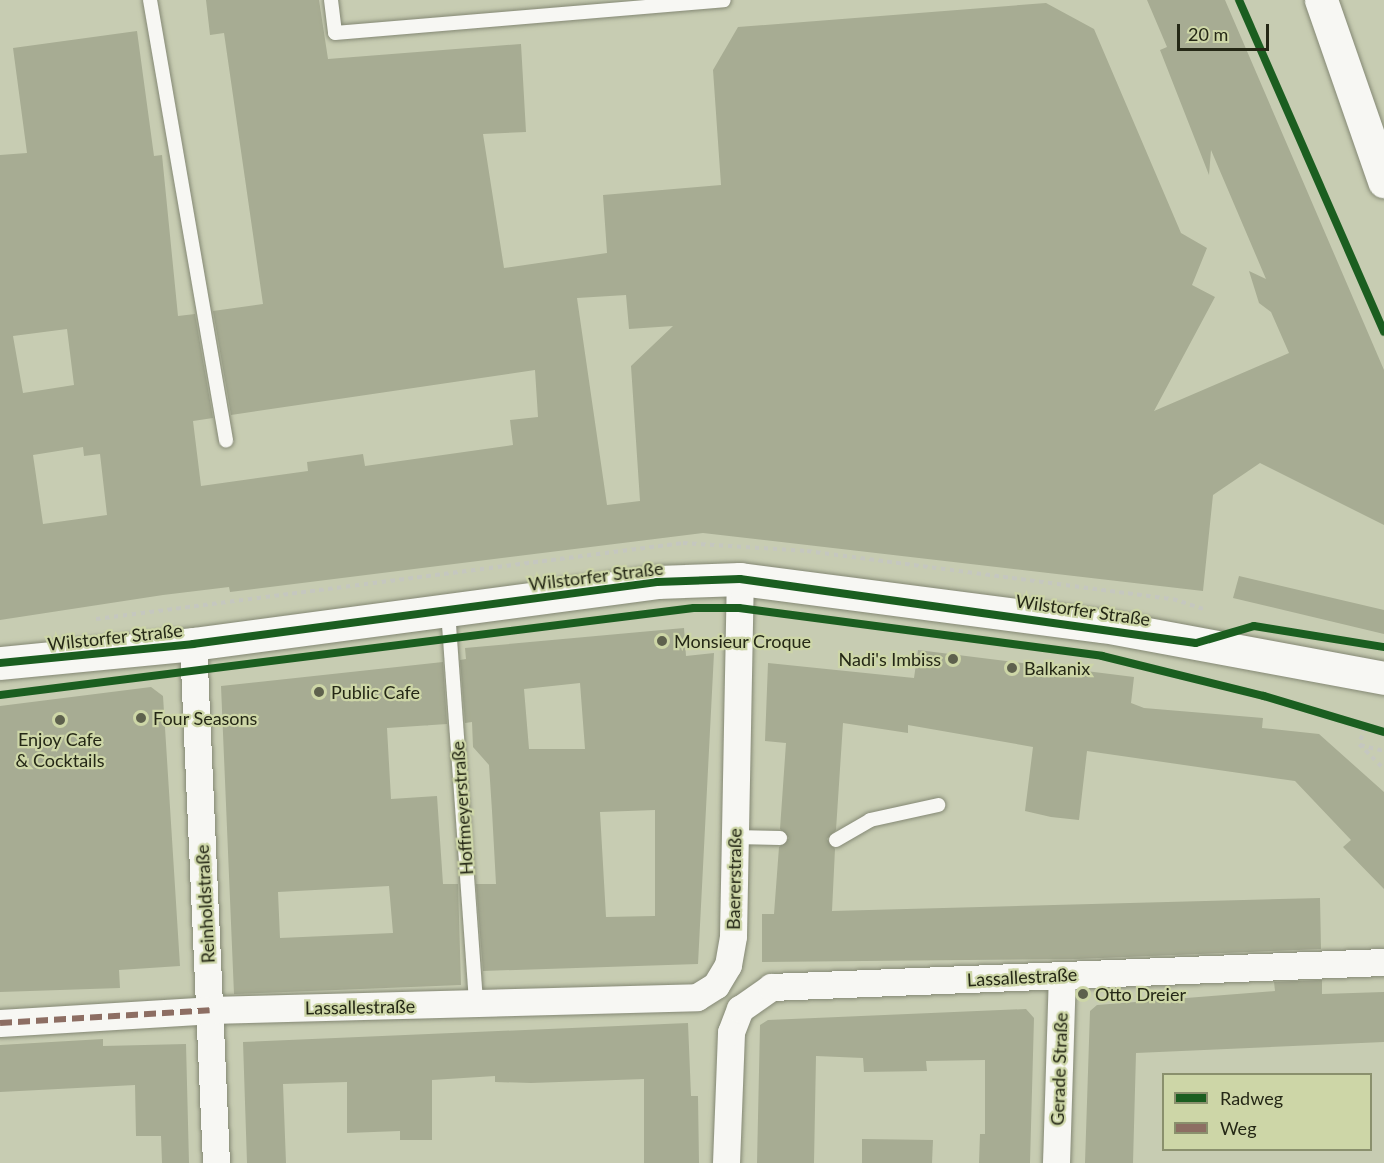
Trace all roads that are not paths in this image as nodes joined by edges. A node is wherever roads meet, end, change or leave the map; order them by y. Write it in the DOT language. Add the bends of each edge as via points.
graph roads {
  1 [pos="150,0"];
  2 [pos="331,0"];
  3 [pos="724,0"];
  4 [pos="1321,0"];
  5 [pos="1384,181"];
  6 [pos="226,440"];
  7 [pos="740,579"];
  8 [pos="448,611"];
  9 [pos="193,644"];
  10 [pos="1283,661"];
  11 [pos="0,663"];
  12 [pos="1384,678"];
  13 [pos="1384,697"];
  14 [pos="938,805"];
  15 [pos="735,837"];
  16 [pos="780,838"];
  17 [pos="836,840"];
  18 [pos="1384,962"];
  19 [pos="1062,975"];
  20 [pos="716,985"];
  21 [pos="476,1005"];
  22 [pos="210,1010"];
  23 [pos="740,1010"];
  24 [pos="0,1023"];
  25 [pos="216,1163"];
  26 [pos="726,1163"];
  27 [pos="1056,1163"];
  1 -- 6 [label="lane"];
  2 -- 3 [label="lane" via="335,33"];
  4 -- 5 [label="main road"];
  7 -- 8 [label="main road, Wilstorfer Straße" via="657,582"];
  7 -- 10 [label="main road, Wilstorfer Straße" via="1104,626"];
  7 -- 15 [label="street, Baererstraße"];
  8 -- 9 [label="main road, Wilstorfer Straße"];
  8 -- 21 [label="lane, Hoffmeyerstraße"];
  9 -- 11 [label="main road, Wilstorfer Straße"];
  9 -- 22 [label="street, Reinholdstraße"];
  10 -- 12 [label="main road, Wilstorfer Straße"];
  10 -- 13 [label="main road, Wilstorfer Straße"];
  14 -- 17 [label="lane" via="870,820"];
  15 -- 16 [label="lane"];
  15 -- 20 [label="street, Baererstraße" via="733,936 728,965"];
  18 -- 19 [label="street, Lassallestraße"];
  19 -- 23 [label="street, Lassallestraße" via="771,987"];
  19 -- 27 [label="street, Gerade Straße"];
  20 -- 21 [label="street, Lassallestraße" via="697,998 674,1001"];
  20 -- 23 [label="street"];
  21 -- 22 [label="street, Lassallestraße"];
  22 -- 24 [label="street, Lassallestraße"];
  22 -- 25 [label="street, Reinholdstraße"];
  23 -- 26 [label="street" via="728,1061"];
}
